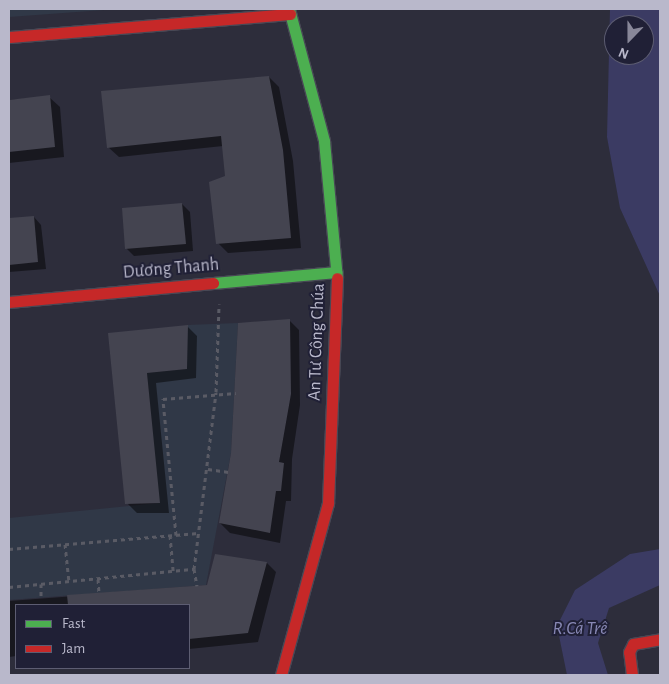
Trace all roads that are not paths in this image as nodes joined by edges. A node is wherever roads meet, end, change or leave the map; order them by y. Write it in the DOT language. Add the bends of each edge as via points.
graph roads {
  1 [pos="289,11"];
  2 [pos="9,37"];
  3 [pos="337,272"];
  4 [pos="9,302"];
  5 [pos="660,639"];
  6 [pos="281,675"];
  7 [pos="632,675"];
  1 -- 2 [label="street"];
  1 -- 3 [label="street, An Tư Công Chúa" via="324,141"];
  3 -- 4 [label="street, Dương Thanh"];
  3 -- 6 [label="street, An Tư Công Chúa" via="328,503"];
  5 -- 7 [label="street" via="633,644 629,652"];
}
